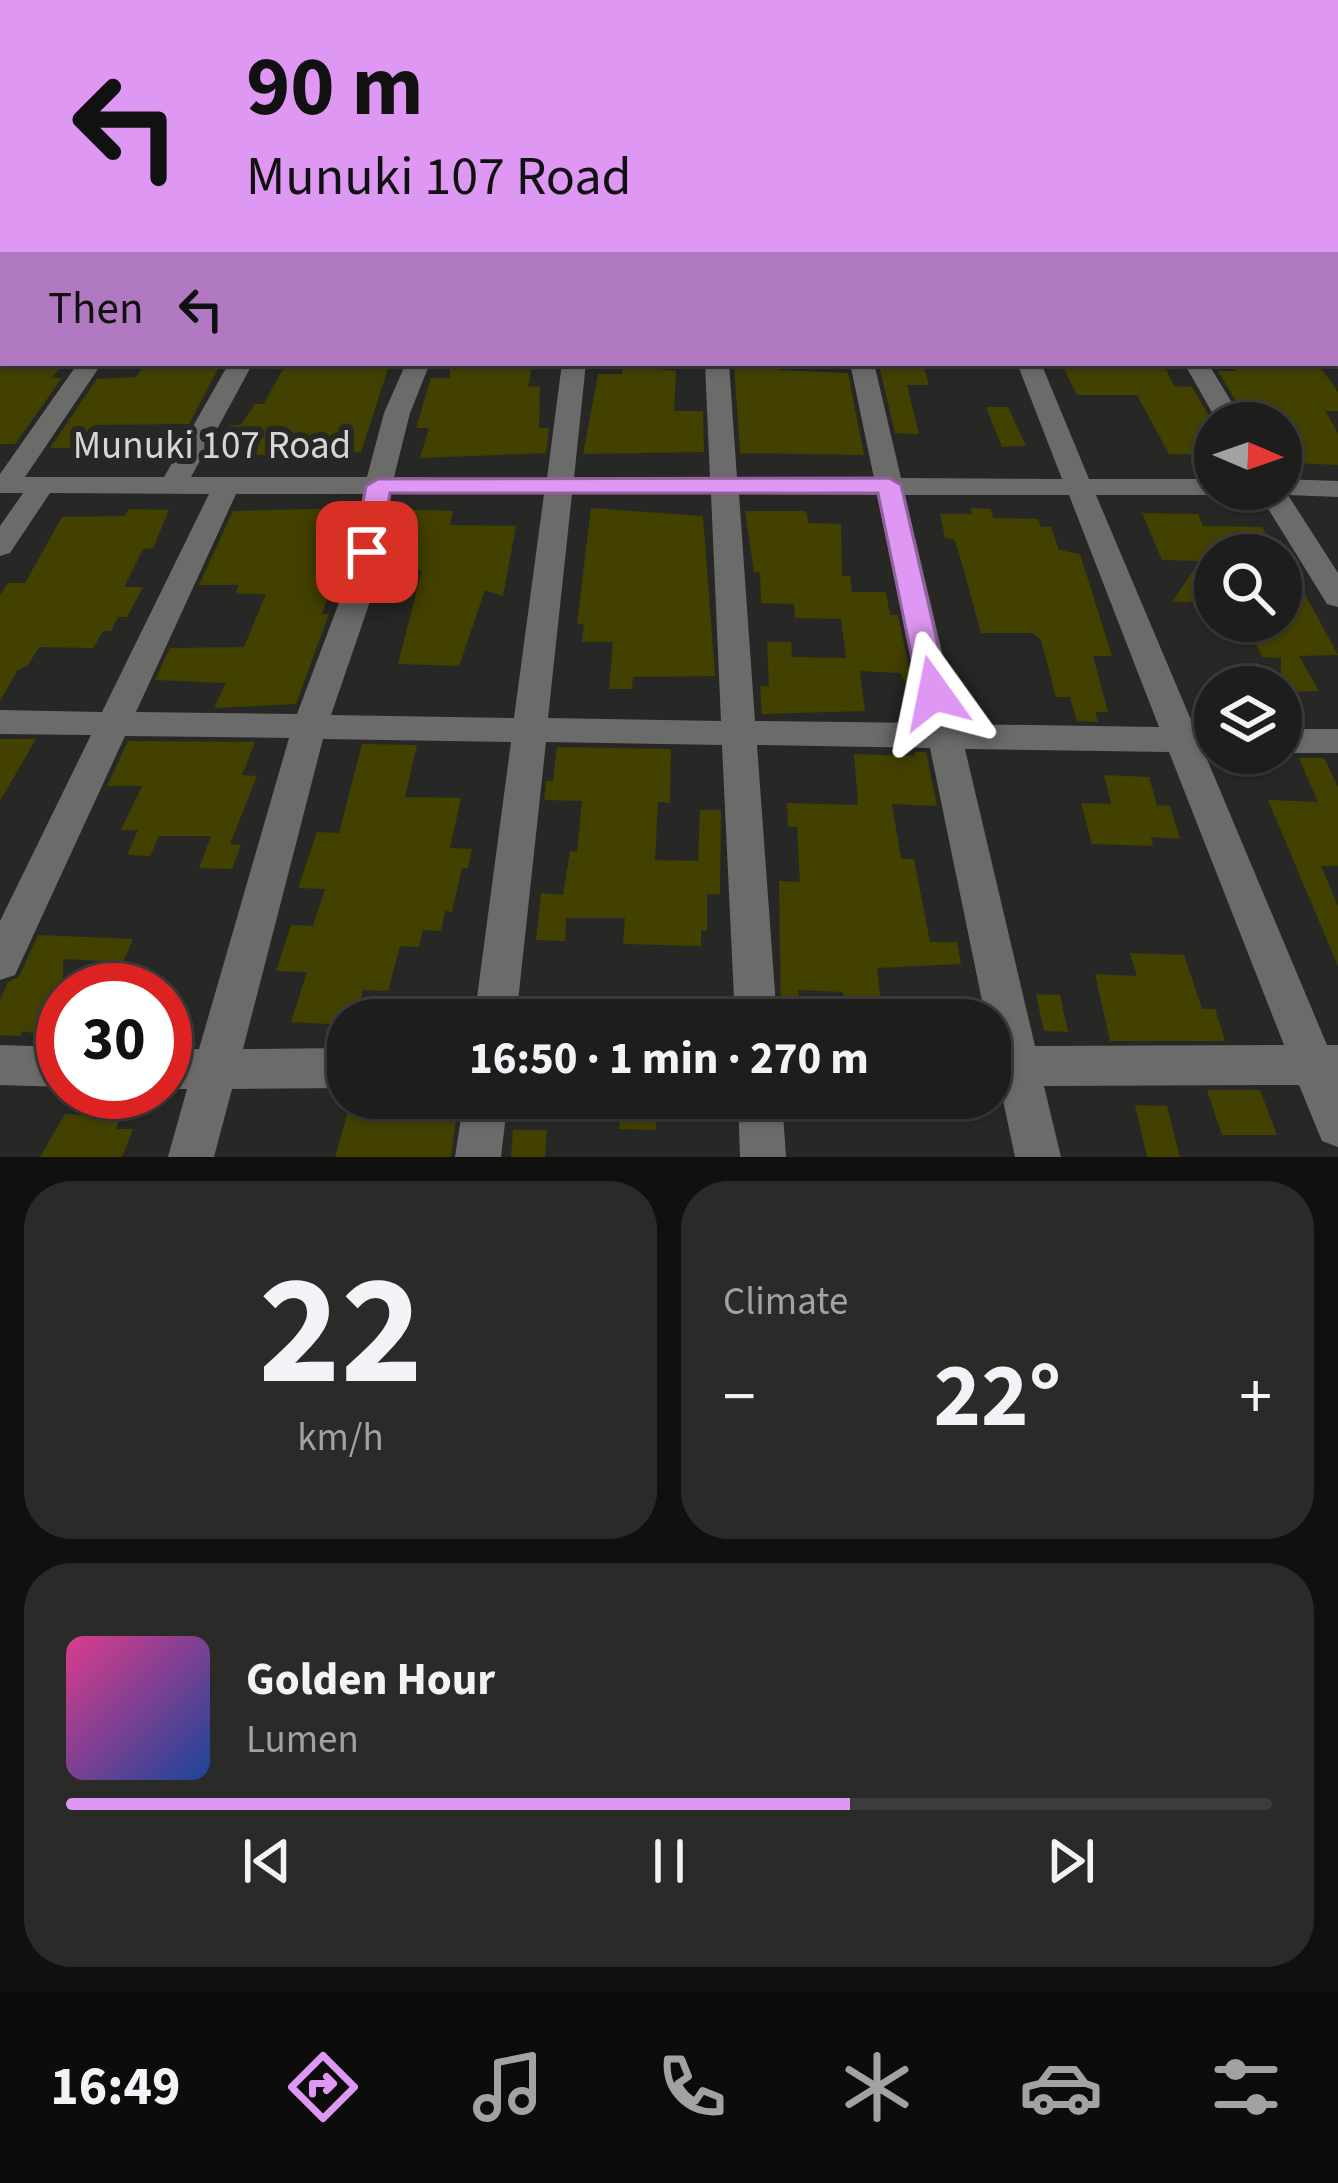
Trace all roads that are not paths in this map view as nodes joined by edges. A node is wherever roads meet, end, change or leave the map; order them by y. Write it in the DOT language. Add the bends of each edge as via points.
graph roads {
  1 [pos="87,366"];
  2 [pos="239,366"];
  3 [pos="417,366"];
  4 [pos="574,366"];
  5 [pos="717,366"];
  6 [pos="863,366"];
  7 [pos="1030,366"];
  8 [pos="1198,366"];
  9 [pos="1219,402"];
  10 [pos="42,484"];
  11 [pos="227,484"];
  12 [pos="3,485"];
  13 [pos="173,485"];
  14 [pos="889,485"];
  15 [pos="378,486"];
  16 [pos="559,486"];
  17 [pos="724,486"];
  18 [pos="1079,487"];
  19 [pos="1194,487"];
  20 [pos="1302,488"];
  21 [pos="1338,489"];
  22 [pos="1283,510"];
  23 [pos="0,547"];
  24 [pos="1338,597"];
  25 [pos="0,722"];
  26 [pos="116,723"];
  27 [pos="310,725"];
  28 [pos="530,729"];
  29 [pos="739,733"];
  30 [pos="944,737"];
  31 [pos="1194,740"];
  32 [pos="1302,741"];
  33 [pos="1338,741"];
  34 [pos="0,963"];
  35 [pos="498,999"];
  36 [pos="755,999"];
  37 [pos="991,999"];
  38 [pos="1325,1064"];
  39 [pos="0,1065"];
  40 [pos="36,1066"];
  41 [pos="1011,1066"];
  42 [pos="327,1068"];
  43 [pos="192,1070"];
  44 [pos="219,1070"];
  45 [pos="1011,1087"];
  46 [pos="483,1119"];
  47 [pos="761,1119"];
  48 [pos="1338,1126"];
  49 [pos="191,1157"];
  50 [pos="478,1157"];
  51 [pos="763,1157"];
  52 [pos="1038,1157"];
  1 -- 12 [label="street"];
  2 -- 13 [label="street"];
  3 -- 15 [label="street"];
  4 -- 16 [label="street"];
  5 -- 17 [label="street"];
  6 -- 14 [label="street"];
  7 -- 18 [label="street"];
  8 -- 9 [label="street"];
  10 -- 12 [label="street, Munuki 107 Road"];
  10 -- 13 [label="street, Munuki 107 Road"];
  10 -- 23 [label="street"];
  11 -- 13 [label="street, Munuki 107 Road"];
  11 -- 15 [label="street, Munuki 107 Road"];
  11 -- 26 [label="street"];
  14 -- 17 [label="street, Munuki 107 Road"];
  14 -- 18 [label="street, Munuki 107 Road"];
  14 -- 30 [label="street"];
  15 -- 16 [label="street, Munuki 107 Road"];
  15 -- 27 [label="street" via="361,584"];
  16 -- 17 [label="street, Munuki 107 Road"];
  16 -- 28 [label="street"];
  17 -- 29 [label="street"];
  18 -- 19 [label="street, Munuki 107 Road"];
  18 -- 38 [label="street"];
  20 -- 21 [label="street"];
  22 -- 24 [label="street"];
  25 -- 26 [label="street"];
  26 -- 27 [label="street"];
  26 -- 34 [label="street"];
  27 -- 28 [label="street"];
  27 -- 44 [label="street"];
  28 -- 29 [label="street"];
  28 -- 35 [label="street"];
  29 -- 30 [label="street"];
  29 -- 36 [label="street"];
  30 -- 31 [label="street"];
  30 -- 37 [label="street"];
  32 -- 33 [label="street"];
  38 -- 41 [label="street"];
  38 -- 48 [label="street"];
  39 -- 40 [label="street"];
  42 -- 44 [label="street"];
  43 -- 44 [label="street"];
  44 -- 49 [label="street"];
  45 -- 52 [label="street"];
  46 -- 50 [label="street"];
  47 -- 51 [label="street"];
}
